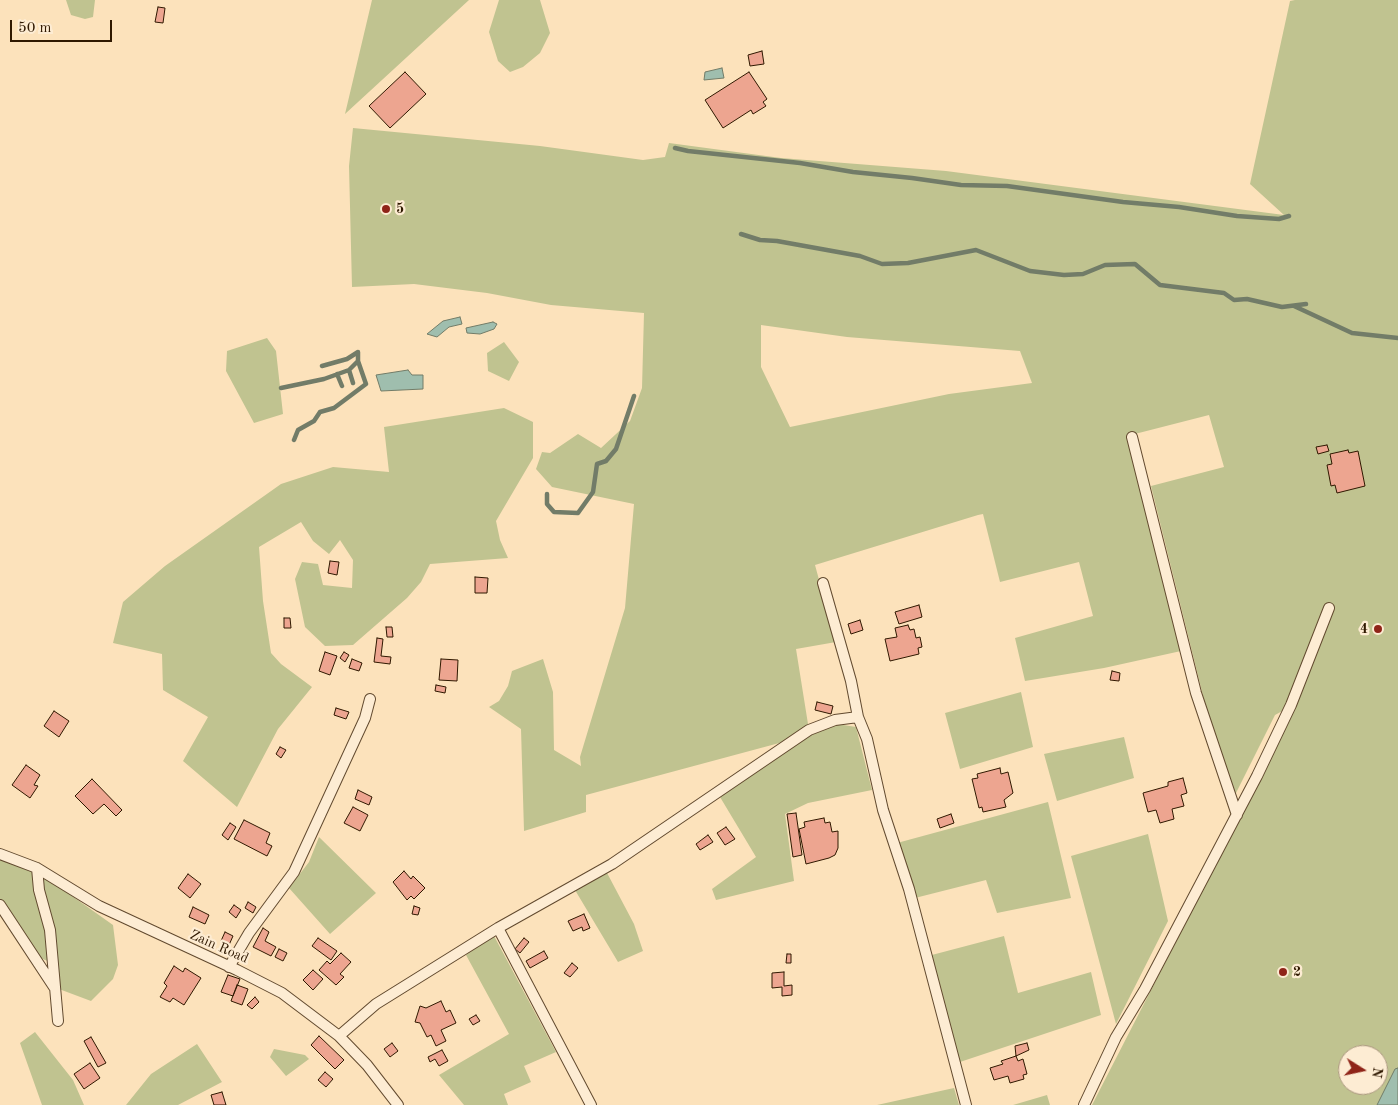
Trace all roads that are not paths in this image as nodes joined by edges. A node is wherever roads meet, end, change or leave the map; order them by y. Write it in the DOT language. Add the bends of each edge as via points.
graph roads {
  1 [pos="1132,437"];
  2 [pos="824,583"];
  3 [pos="1330,608"];
  4 [pos="370,699"];
  5 [pos="858,717"];
  6 [pos="1237,815"];
  7 [pos="0,854"];
  8 [pos="37,868"];
  9 [pos="0,905"];
  10 [pos="498,928"];
  11 [pos="229,966"];
  12 [pos="54,987"];
  13 [pos="58,1021"];
  14 [pos="339,1036"];
  15 [pos="398,1105"];
  16 [pos="591,1105"];
  17 [pos="966,1105"];
  18 [pos="1084,1105"];
  1 -- 6 [label="street" via="1196,693"];
  2 -- 5 [label="street"];
  3 -- 6 [label="street" via="1291,705"];
  4 -- 11 [label="street" via="366,718 294,872"];
  5 -- 10 [label="street" via="835,720 809,730 612,864"];
  5 -- 17 [label="street" via="867,739 887,825 909,889"];
  6 -- 18 [label="street" via="1116,1038"];
  7 -- 8 [label="street, Zain Road"];
  8 -- 11 [label="street, Zain Road" via="99,906"];
  8 -- 12 [label="street" via="39,890 50,930"];
  9 -- 12 [label="street"];
  10 -- 14 [label="street" via="366,1010"];
  10 -- 16 [label="street"];
  11 -- 14 [label="street, Zain Road" via="282,993"];
  12 -- 13 [label="street"];
  14 -- 15 [label="street, Zain Road"];
}
